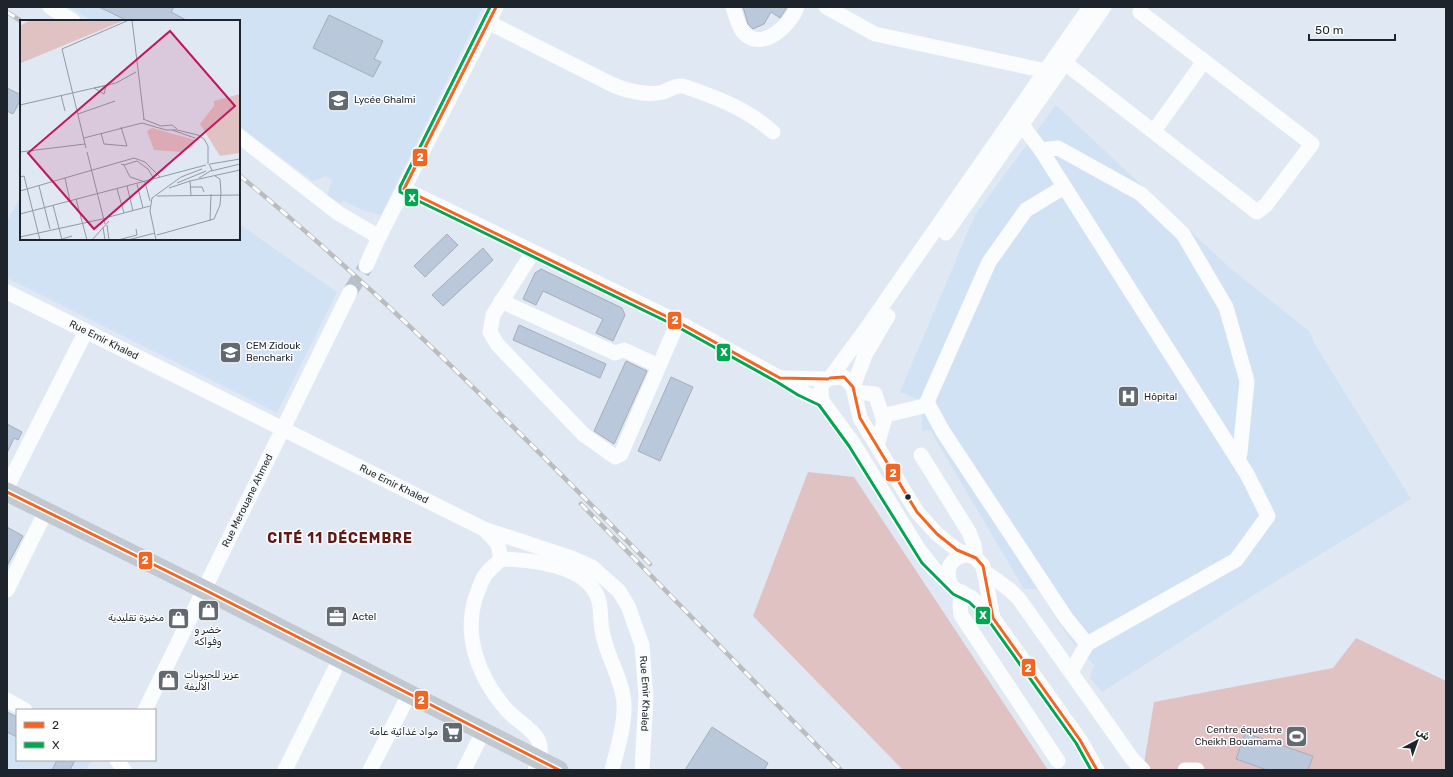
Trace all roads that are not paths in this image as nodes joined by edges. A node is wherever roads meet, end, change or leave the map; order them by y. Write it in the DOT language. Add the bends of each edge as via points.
graph roads {
  1 [pos="50,7"];
  2 [pos="496,7"];
  3 [pos="733,7"];
  4 [pos="797,7"];
  5 [pos="826,7"];
  6 [pos="1090,7"];
  7 [pos="1104,7"];
  8 [pos="1140,12"];
  9 [pos="71,20"];
  10 [pos="488,22"];
  11 [pos="1204,61"];
  12 [pos="1065,63"];
  13 [pos="1046,70"];
  14 [pos="1022,124"];
  15 [pos="1154,131"];
  16 [pos="773,132"];
  17 [pos="240,137"];
  18 [pos="1041,150"];
  19 [pos="1064,187"];
  20 [pos="404,189"];
  21 [pos="379,237"];
  22 [pos="533,252"];
  23 [pos="366,266"];
  24 [pos="7,292"];
  25 [pos="350,292"];
  26 [pos="501,301"];
  27 [pos="678,322"];
  28 [pos="86,331"];
  29 [pos="659,366"];
  30 [pos="780,378"];
  31 [pos="829,378"];
  32 [pos="854,392"];
  33 [pos="825,404"];
  34 [pos="928,405"];
  35 [pos="882,416"];
  36 [pos="282,430"];
  37 [pos="877,446"];
  38 [pos="921,455"];
  39 [pos="1238,460"];
  40 [pos="7,487"];
  41 [pos="7,492"];
  42 [pos="46,511"];
  43 [pos="484,530"];
  44 [pos="971,557"];
  45 [pos="501,559"];
  46 [pos="984,574"];
  47 [pos="7,590"];
  48 [pos="205,590"];
  49 [pos="959,590"];
  50 [pos="993,618"];
  51 [pos="1087,644"];
  52 [pos="340,659"];
  53 [pos="1071,672"];
  54 [pos="410,694"];
  55 [pos="7,700"];
  56 [pos="23,709"];
  57 [pos="146,709"];
  58 [pos="483,732"];
  59 [pos="1058,761"];
  60 [pos="538,765"];
  61 [pos="642,769"];
  62 [pos="285,770"];
  63 [pos="370,770"];
  64 [pos="464,770"];
  65 [pos="559,770"];
  66 [pos="612,770"];
  67 [pos="1097,770"];
  68 [pos="1142,770"];
  69 [pos="1185,770"];
  70 [pos="1197,770"];
  1 -- 9 [label="street"];
  2 -- 10 [label="street"];
  3 -- 4 [label="street" via="744,34 755,39 761,39 784,27"];
  5 -- 13 [label="street" via="875,34"];
  6 -- 13 [label="street"];
  7 -- 12 [label="street"];
  8 -- 11 [label="street"];
  10 -- 16 [label="street" via="613,86 654,93 663,92 674,86 683,86 740,108"];
  10 -- 20 [label="street"];
  11 -- 15 [label="street"];
  11 -- 15 [label="street" via="1312,144 1266,205 1257,212"];
  12 -- 14 [label="street"];
  12 -- 15 [label="street"];
  13 -- 31 [label="street" via="864,332"];
  14 -- 18 [label="street"];
  14 -- 32 [label="street" via="881,326 864,355"];
  17 -- 21 [label="street" via="338,213"];
  18 -- 19 [label="street"];
  18 -- 39 [label="street" via="1058,148 1141,194 1183,234 1226,307 1247,381"];
  19 -- 34 [label="street" via="1026,210 989,262 927,402"];
  19 -- 39 [label="street"];
  20 -- 21 [label="street"];
  20 -- 22 [label="street"];
  21 -- 23 [label="street"];
  22 -- 26 [label="street"];
  22 -- 27 [label="street"];
  24 -- 28 [label="street, Rue Emir Khaled"];
  25 -- 36 [label="street, Rue Merouane Ahmed"];
  26 -- 29 [label="street" via="615,353 624,350"];
  26 -- 29 [label="street" via="493,315 490,332 497,344 584,435 615,457 621,454"];
  27 -- 29 [label="street"];
  27 -- 30 [label="street"];
  28 -- 36 [label="street, Rue Emir Khaled"];
  28 -- 40 [label="street"];
  30 -- 31 [label="street"];
  30 -- 33 [label="street"];
  31 -- 32 [label="street" via="844,377"];
  31 -- 33 [label="street" via="820,389"];
  32 -- 33 [label="street" via="849,406 844,409 838,411"];
  32 -- 35 [label="street" via="875,394"];
  32 -- 37 [label="street" via="860,418"];
  33 -- 49 [label="street" via="853,443 919,550 934,569"];
  34 -- 35 [label="street"];
  34 -- 51 [label="street" via="1066,618"];
  35 -- 37 [label="street" via="884,421"];
  36 -- 43 [label="street, Rue Emir Khaled"];
  36 -- 48 [label="street, Rue Merouane Ahmed"];
  37 -- 44 [label="street" via="927,523 948,543"];
  38 -- 44 [label="street" via="969,532 974,545"];
  39 -- 51 [label="street" via="1268,516 1236,560"];
  41 -- 42 [label="main road"];
  42 -- 47 [label="street"];
  42 -- 48 [label="main road"];
  43 -- 45 [label="street" via="498,544"];
  43 -- 61 [label="street, Rue Emir Khaled" via="572,558 592,567 619,591 631,611 642,645 646,697"];
  44 -- 46 [label="street"];
  44 -- 49 [label="street" via="953,560 949,566 947,572"];
  45 -- 60 [label="street" via="485,575 471,613 470,627 482,674 493,694 507,711 537,738 540,750"];
  45 -- 66 [label="street" via="528,560 560,568 590,585 598,597 603,635 624,703"];
  46 -- 49 [label="street" via="980,587 970,592"];
  46 -- 50 [label="street"];
  46 -- 53 [label="street" via="1015,594"];
  48 -- 52 [label="main road"];
  48 -- 57 [label="street, Rue Merouane Ahmed"];
  49 -- 50 [label="street" via="980,604"];
  49 -- 59 [label="street" via="961,615"];
  50 -- 67 [label="street" via="1080,740"];
  51 -- 53 [label="street"];
  52 -- 54 [label="main road"];
  52 -- 62 [label="street"];
  53 -- 68 [label="street"];
  54 -- 58 [label="main road"];
  54 -- 63 [label="street"];
  55 -- 56 [label="street"];
  58 -- 60 [label="main road"];
  58 -- 64 [label="street"];
  60 -- 65 [label="main road"];
  69 -- 70 [label="street"];
}
